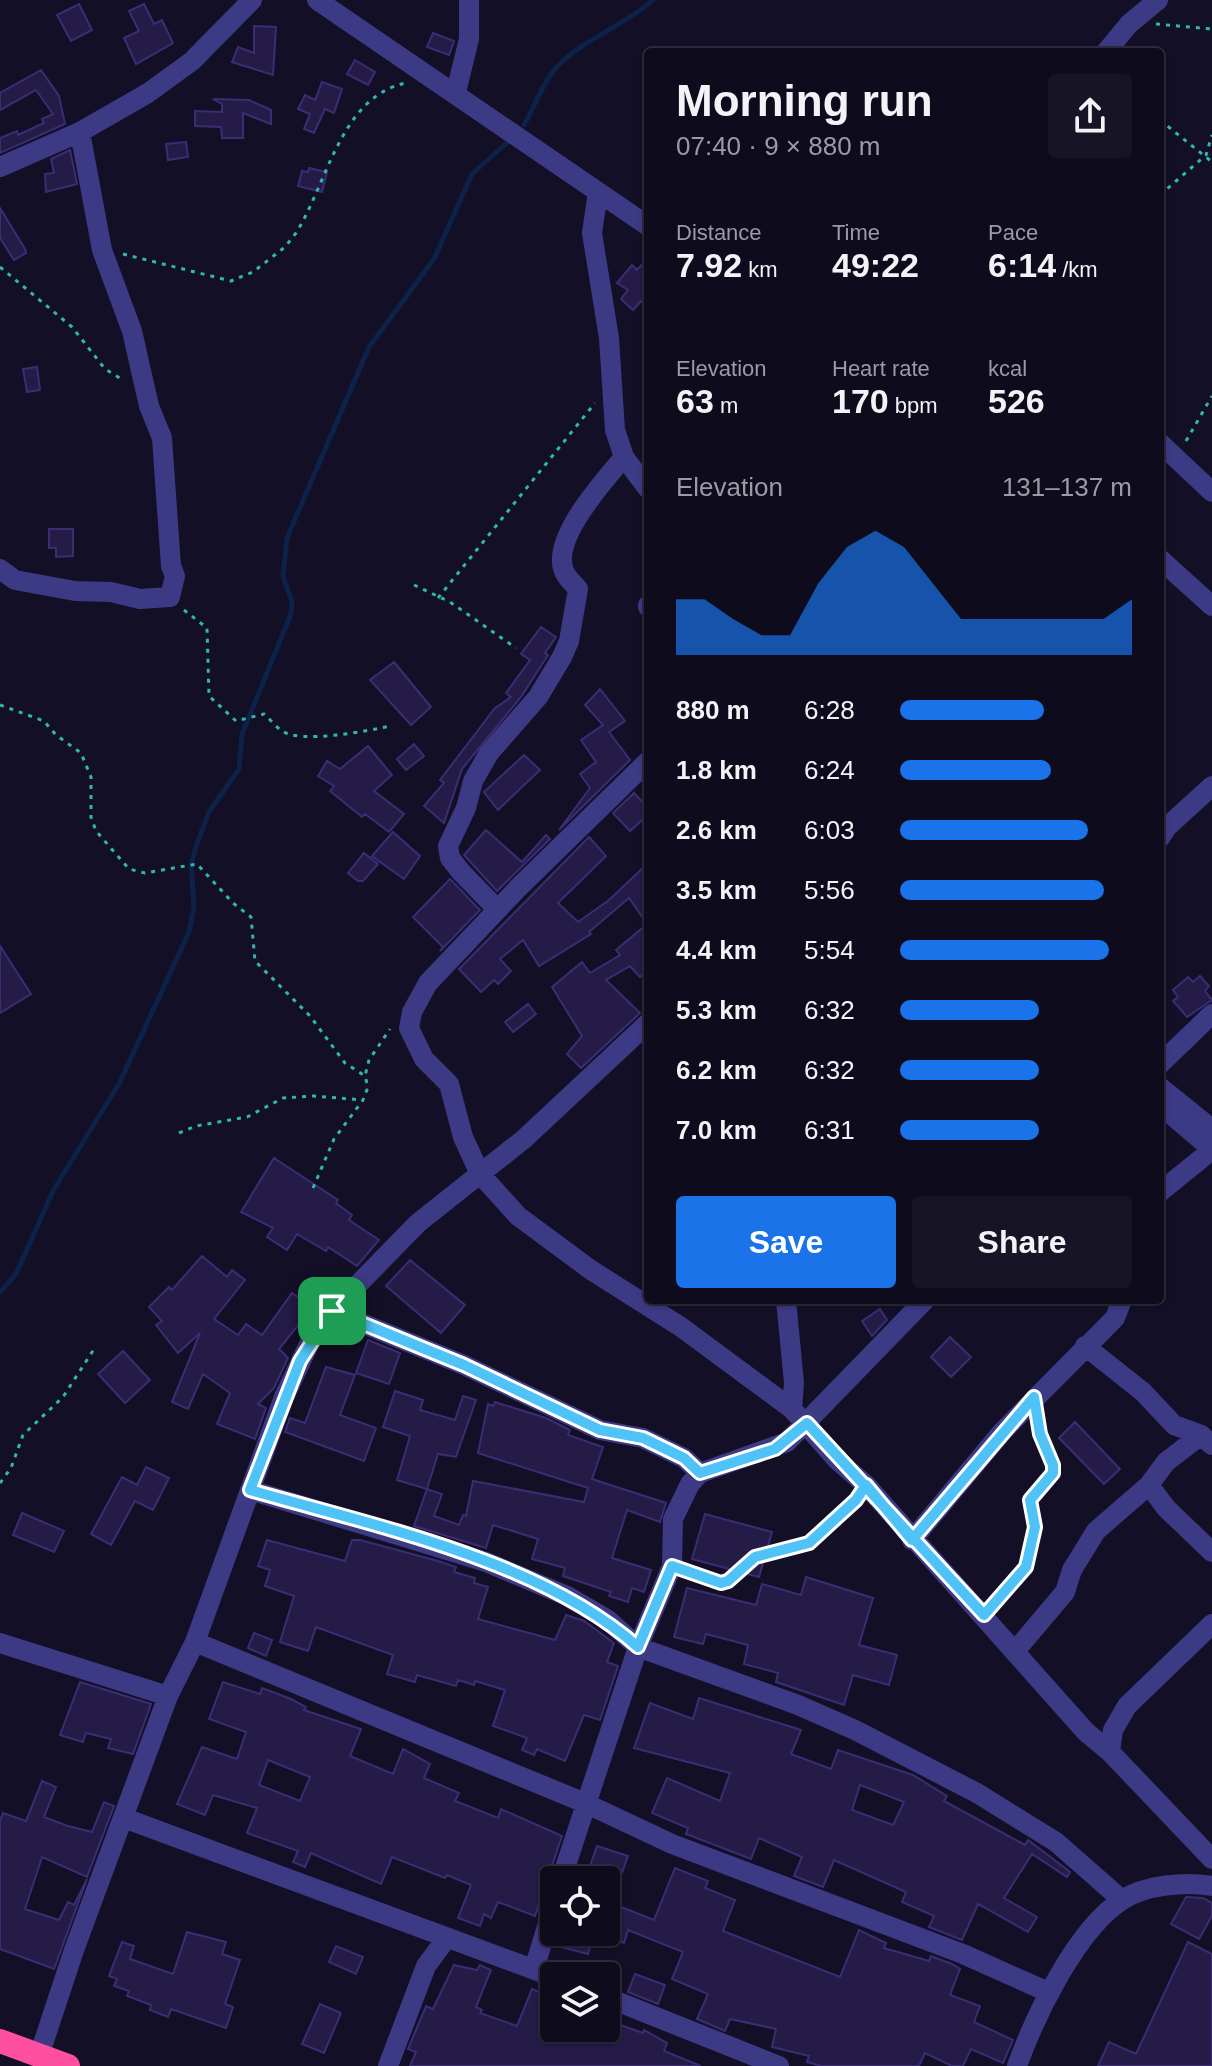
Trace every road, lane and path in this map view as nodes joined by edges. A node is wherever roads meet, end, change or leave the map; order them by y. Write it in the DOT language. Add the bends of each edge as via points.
graph roads {
  1 [pos="252,0"];
  2 [pos="317,0"];
  3 [pos="469,0"];
  4 [pos="1158,0"];
  5 [pos="1129,24"];
  6 [pos="1212,29"];
  7 [pos="1109,48"];
  8 [pos="427,77"];
  9 [pos="456,92"];
  10 [pos="1164,124"];
  11 [pos="80,132"];
  12 [pos="1212,135"];
  13 [pos="1206,155"];
  14 [pos="1212,162"];
  15 [pos="0,167"];
  16 [pos="598,192"];
  17 [pos="1164,192"];
  18 [pos="644,223"];
  19 [pos="104,255"];
  20 [pos="0,267"];
  21 [pos="143,383"];
  22 [pos="612,386"];
  23 [pos="1212,396"];
  24 [pos="1167,450"];
  25 [pos="624,457"];
  26 [pos="644,484"];
  27 [pos="1212,492"];
  28 [pos="1164,563"];
  29 [pos="0,569"];
  30 [pos="414,585"];
  31 [pos="170,597"];
  32 [pos="438,598"];
  33 [pos="1212,606"];
  34 [pos="516,648"];
  35 [pos="0,705"];
  36 [pos="390,726"];
  37 [pos="644,765"];
  38 [pos="1212,786"];
  39 [pos="1164,832"];
  40 [pos="497,909"];
  41 [pos="1212,1014"];
  42 [pos="396,1023"];
  43 [pos="644,1027"];
  44 [pos="1164,1060"];
  45 [pos="365,1076"];
  46 [pos="1164,1090"];
  47 [pos="363,1100"];
  48 [pos="1164,1108"];
  49 [pos="1212,1129"];
  50 [pos="179,1133"];
  51 [pos="1212,1150"];
  52 [pos="480,1174"];
  53 [pos="313,1188"];
  54 [pos="1164,1189"];
  55 [pos="641,1297"];
  56 [pos="650,1304"];
  57 [pos="786,1304"];
  58 [pos="921,1304"];
  59 [pos="1120,1304"];
  60 [pos="332,1311"];
  61 [pos="1085,1346"];
  62 [pos="94,1349"];
  63 [pos="1034,1397"];
  64 [pos="800,1416"];
  65 [pos="1206,1440"];
  66 [pos="700,1473"];
  67 [pos="0,1483"];
  68 [pos="866,1485"];
  69 [pos="1149,1485"];
  70 [pos="250,1490"];
  71 [pos="912,1540"];
  72 [pos="1212,1552"];
  73 [pos="672,1566"];
  74 [pos="984,1615"];
  75 [pos="1212,1624"];
  76 [pos="195,1642"];
  77 [pos="0,1643"];
  78 [pos="638,1647"];
  79 [pos="1016,1650"];
  80 [pos="168,1696"];
  81 [pos="1110,1752"];
  82 [pos="585,1803"];
  83 [pos="124,1818"];
  84 [pos="1212,1859"];
  85 [pos="565,1866"];
  86 [pos="1212,1886"];
  87 [pos="1122,1900"];
  88 [pos="446,1939"];
  89 [pos="541,1946"];
  90 [pos="534,1969"];
  91 [pos="540,1971"];
  92 [pos="1048,1992"];
  93 [pos="620,2003"];
  94 [pos="0,2041"];
  95 [pos="39,2056"];
  96 [pos="68,2066"];
  97 [pos="388,2066"];
  98 [pos="779,2066"];
  99 [pos="1017,2066"];
  1 -- 11 [label="street" via="192,61"];
  2 -- 8 [label="street"];
  3 -- 9 [label="street" via="469,39"];
  4 -- 5 [label="street"];
  5 -- 6 [label="path"];
  5 -- 7 [label="street"];
  8 -- 9 [label="street"];
  8 -- 19 [label="path" via="389,86 368,102 296,233 242,279 216,279 116,253"];
  9 -- 16 [label="street"];
  10 -- 13 [label="path"];
  11 -- 15 [label="street"];
  11 -- 19 [label="street"];
  12 -- 13 [label="path"];
  13 -- 14 [label="path"];
  13 -- 17 [label="path"];
  16 -- 18 [label="street"];
  16 -- 22 [label="street" via="592,233"];
  19 -- 21 [label="street" via="132,331"];
  20 -- 21 [label="path" via="72,327 117,380"];
  21 -- 31 [label="street" via="164,453 175,576"];
  22 -- 25 [label="street" via="615,430"];
  22 -- 32 [label="path" via="544,462"];
  23 -- 24 [label="path"];
  24 -- 27 [label="street"];
  25 -- 26 [label="street"];
  25 -- 40 [label="street" via="583,504 563,558 564,573 578,589 565,649 538,697 489,753 448,846 450,858"];
  28 -- 33 [label="street"];
  29 -- 31 [label="street" via="15,580 75,591"];
  30 -- 32 [label="path"];
  31 -- 36 [label="path" via="207,628 209,696 236,721 264,714 291,735 350,734"];
  32 -- 34 [label="path"];
  35 -- 45 [label="path" via="44,721 81,753 91,777 96,831 129,869 145,873 197,864 251,917 255,961 310,1016 345,1063"];
  37 -- 40 [label="street"];
  38 -- 39 [label="street"];
  40 -- 52 [label="street" via="428,983 409,1028 424,1059 449,1084 463,1137"];
  41 -- 44 [label="street"];
  42 -- 45 [label="path" via="373,1051"];
  43 -- 52 [label="street"];
  45 -- 47 [label="path"];
  46 -- 49 [label="street"];
  47 -- 50 [label="path" via="283,1098 247,1117"];
  47 -- 53 [label="path" via="334,1139"];
  48 -- 51 [label="street"];
  51 -- 54 [label="street"];
  52 -- 55 [label="street" via="518,1216"];
  52 -- 60 [label="street" via="418,1223"];
  56 -- 64 [label="street"];
  57 -- 64 [label="street"];
  58 -- 64 [label="street"];
  59 -- 61 [label="street" via="1115,1318"];
  60 -- 66 [label="street" via="464,1365 600,1430 643,1438 684,1458"];
  60 -- 70 [label="street" via="300,1361"];
  61 -- 63 [label="street"];
  61 -- 65 [label="street" via="1180,1429"];
  62 -- 67 [label="path" via="63,1397 23,1435"];
  63 -- 71 [label="street"];
  63 -- 74 [label="path" via="1053,1473 1030,1500 1035,1527 1026,1567"];
  64 -- 66 [label="street" via="775,1449"];
  64 -- 68 [label="street"];
  65 -- 69 [label="street" via="1166,1462"];
  66 -- 73 [label="street" via="673,1519"];
  68 -- 71 [label="street"];
  68 -- 73 [label="path" via="809,1543 755,1557 728,1581"];
  69 -- 72 [label="street"];
  69 -- 79 [label="street" via="1096,1531 1065,1592"];
  70 -- 76 [label="street"];
  70 -- 78 [label="street" via="486,1562 567,1596 608,1620"];
  71 -- 74 [label="street"];
  73 -- 78 [label="street"];
  74 -- 79 [label="street"];
  75 -- 81 [label="street" via="1127,1706 1113,1730"];
  76 -- 80 [label="street"];
  76 -- 82 [label="street"];
  77 -- 80 [label="street"];
  78 -- 82 [label="street"];
  78 -- 87 [label="street" via="798,1705 918,1762 1056,1842"];
  79 -- 81 [label="street" via="1086,1732"];
  80 -- 83 [label="street"];
  81 -- 84 [label="street"];
  82 -- 85 [label="street"];
  82 -- 92 [label="street" via="672,1844 963,1954"];
  83 -- 88 [label="street"];
  83 -- 95 [label="street"];
  86 -- 87 [label="street" via="1155,1888"];
  87 -- 92 [label="street" via="1077,1949"];
  88 -- 90 [label="street"];
  88 -- 97 [label="street" via="426,1966"];
  89 -- 90 [label="street"];
  90 -- 91 [label="street"];
  92 -- 99 [label="street"];
  93 -- 98 [label="street"];
  94 -- 95 [label="highway"];
  95 -- 96 [label="highway"];
}
